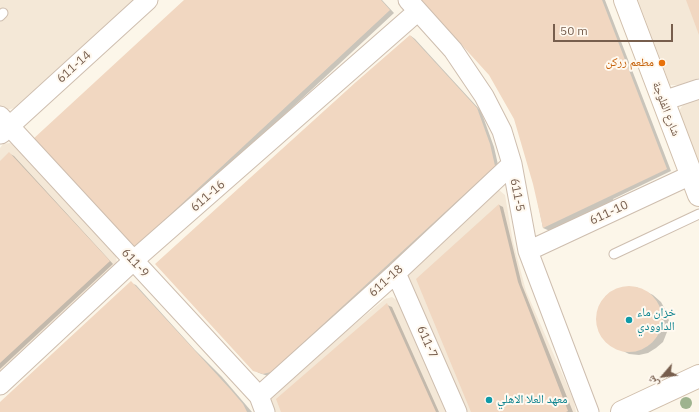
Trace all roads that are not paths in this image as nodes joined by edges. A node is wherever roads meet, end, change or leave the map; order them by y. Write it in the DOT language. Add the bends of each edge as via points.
graph roads {
  1 [pos="148,0"];
  2 [pos="625,0"];
  3 [pos="413,6"];
  4 [pos="699,89"];
  5 [pos="663,101"];
  6 [pos="3,125"];
  7 [pos="512,164"];
  8 [pos="691,175"];
  9 [pos="699,195"];
  10 [pos="699,214"];
  11 [pos="528,251"];
  12 [pos="614,254"];
  13 [pos="133,261"];
  14 [pos="396,273"];
  15 [pos="699,376"];
  16 [pos="0,385"];
  17 [pos="262,404"];
  18 [pos="458,412"];
  19 [pos="589,412"];
  20 [pos="622,412"];
  1 -- 6 [label="street, 611-14"];
  2 -- 5 [label="street, شارع الفلوجة"];
  3 -- 7 [label="street, 611-5" via="452,50 484,96 502,131"];
  3 -- 13 [label="street, 611-16"];
  4 -- 5 [label="street"];
  5 -- 8 [label="street, شارع الفلوجة"];
  6 -- 13 [label="street, 611-9"];
  7 -- 11 [label="street, 611-5"];
  7 -- 14 [label="street, 611-18"];
  8 -- 9 [label="street, شارع الفلوجة"];
  8 -- 11 [label="street, 611-10"];
  10 -- 12 [label="lane"];
  11 -- 19 [label="street, 611-5"];
  13 -- 16 [label="street, 611-16"];
  13 -- 17 [label="street, 611-9"];
  14 -- 17 [label="street, 611-18"];
  14 -- 18 [label="street, 611-7"];
  15 -- 20 [label="street"];
}
